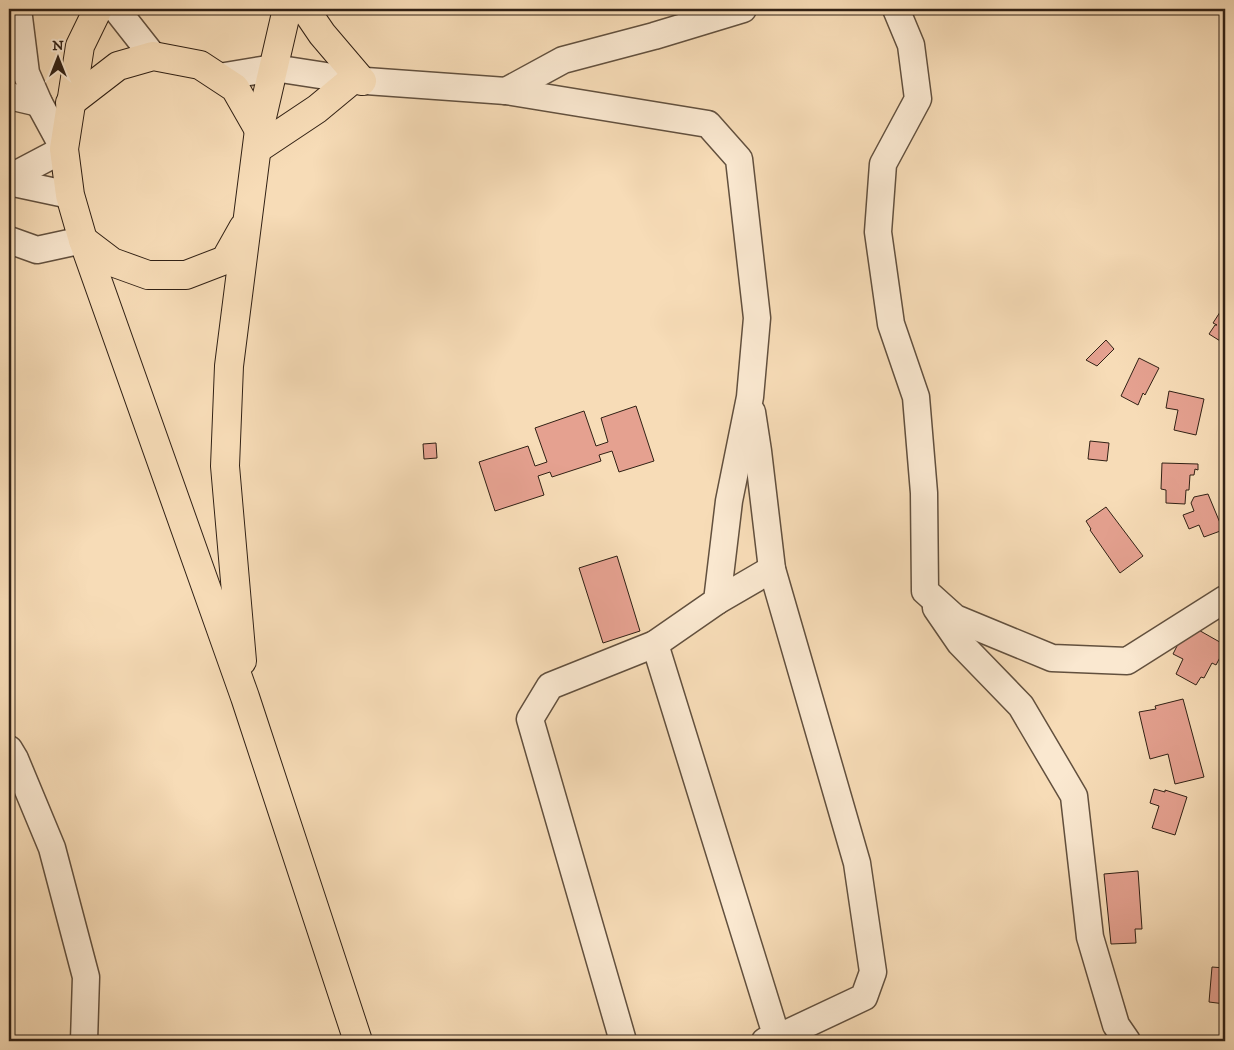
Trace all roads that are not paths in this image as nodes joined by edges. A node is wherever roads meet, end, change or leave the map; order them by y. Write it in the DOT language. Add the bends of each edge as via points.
graph roads {
  1 [pos="18,9"];
  2 [pos="98,9"];
  3 [pos="116,9"];
  4 [pos="287,9"];
  5 [pos="305,9"];
  6 [pos="743,9"];
  7 [pos="896,9"];
  8 [pos="153,56"];
  9 [pos="274,68"];
  10 [pos="219,77"];
  11 [pos="357,81"];
  12 [pos="506,91"];
  13 [pos="9,96"];
  14 [pos="39,103"];
  15 [pos="70,104"];
  16 [pos="258,140"];
  17 [pos="64,149"];
  18 [pos="9,178"];
  19 [pos="9,182"];
  20 [pos="70,195"];
  21 [pos="248,218"];
  22 [pos="9,240"];
  23 [pos="83,240"];
  24 [pos="750,397"];
  25 [pos="772,569"];
  26 [pos="925,591"];
  27 [pos="1225,599"];
  28 [pos="717,602"];
  29 [pos="655,644"];
  30 [pos="244,697"];
  31 [pos="9,749"];
  32 [pos="771,1039"];
  33 [pos="84,1041"];
  34 [pos="358,1041"];
  35 [pos="623,1041"];
  36 [pos="1127,1041"];
  1 -- 14 [label="street" via="26,73"];
  2 -- 15 [label="main road" via="80,46"];
  3 -- 8 [label="street"];
  4 -- 9 [label="main road"];
  5 -- 11 [label="main road"];
  6 -- 12 [label="street" via="563,60"];
  7 -- 26 [label="street" via="911,45 918,99 883,164 878,232 891,324 916,397 924,493"];
  8 -- 10 [label="main road" via="200,65"];
  8 -- 15 [label="main road" via="118,66"];
  9 -- 10 [label="street"];
  9 -- 11 [label="street"];
  9 -- 16 [label="main road"];
  10 -- 16 [label="main road" via="235,88"];
  11 -- 12 [label="street"];
  11 -- 16 [label="main road" via="316,109"];
  12 -- 24 [label="street" via="708,124 739,159 757,318"];
  13 -- 14 [label="street"];
  14 -- 17 [label="street"];
  15 -- 17 [label="main road"];
  16 -- 21 [label="main road"];
  17 -- 18 [label="street"];
  17 -- 20 [label="main road"];
  19 -- 20 [label="street"];
  20 -- 23 [label="main road"];
  21 -- 23 [label="main road" via="225,260 186,275 148,276 112,262"];
  21 -- 30 [label="main road" via="229,366 225,466"];
  22 -- 23 [label="street" via="37,250"];
  23 -- 30 [label="main road"];
  24 -- 25 [label="street"];
  24 -- 28 [label="street" via="729,501"];
  25 -- 28 [label="street"];
  25 -- 32 [label="street" via="857,863 873,972 864,997"];
  26 -- 27 [label="street" via="955,618 1052,658 1127,661"];
  26 -- 36 [label="street" via="960,643 1021,706 1074,796 1090,937 1116,1025"];
  28 -- 29 [label="street"];
  29 -- 32 [label="street"];
  29 -- 35 [label="street" via="550,686 530,719"];
  30 -- 34 [label="main road"];
  31 -- 33 [label="street" via="52,848 86,976"];
}
